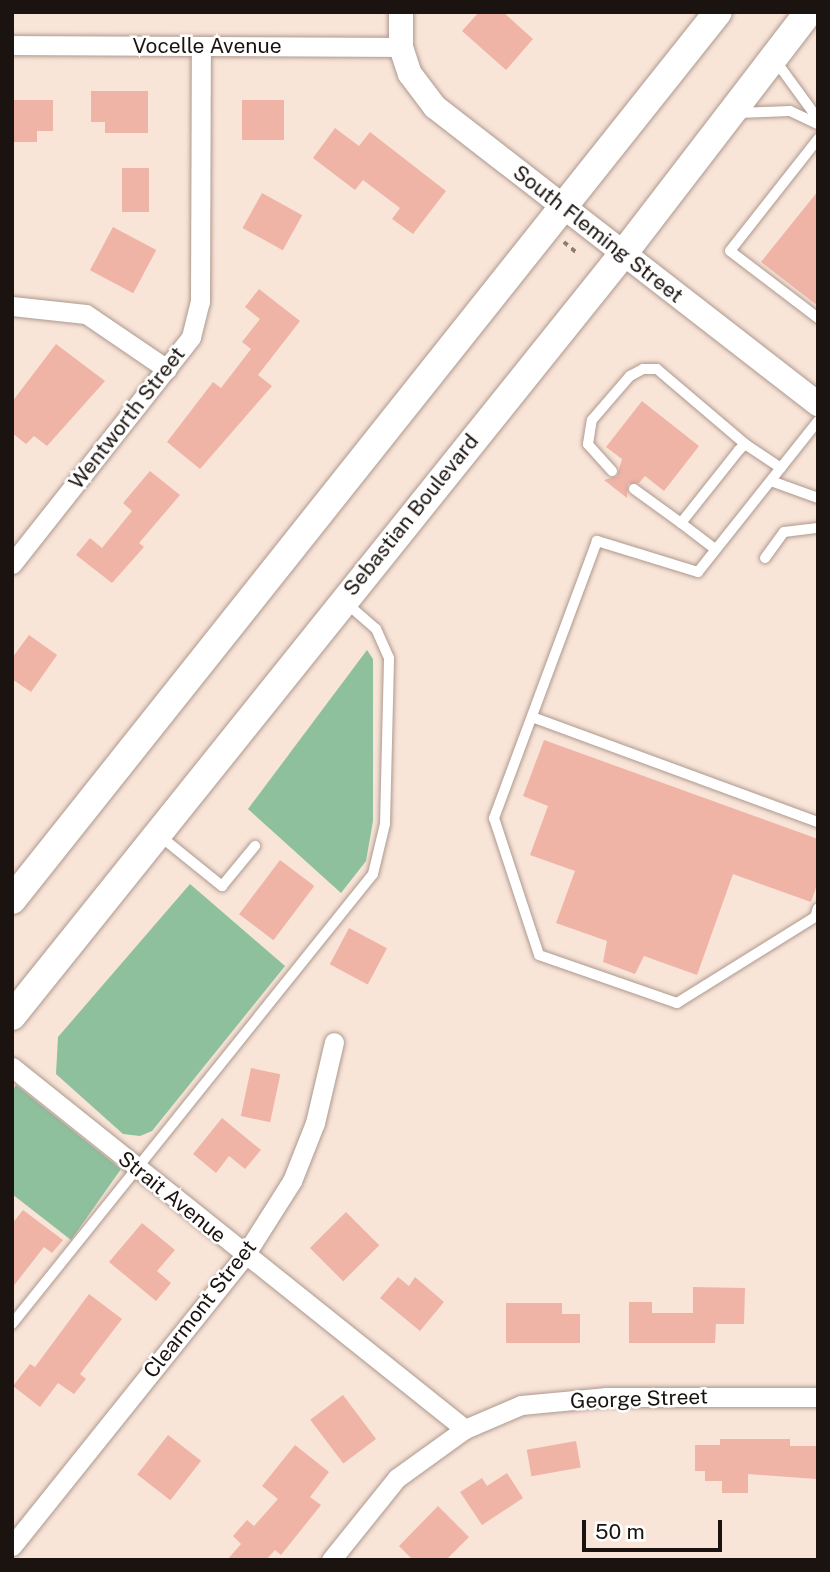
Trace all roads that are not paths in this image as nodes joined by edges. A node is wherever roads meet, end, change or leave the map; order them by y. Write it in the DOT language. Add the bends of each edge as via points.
graph roads {
  1 [pos="401,12"];
  2 [pos="718,12"];
  3 [pos="809,12"];
  4 [pos="12,45"];
  5 [pos="201,46"];
  6 [pos="401,47"];
  7 [pos="774,57"];
  8 [pos="730,113"];
  9 [pos="818,119"];
  10 [pos="818,124"];
  11 [pos="818,139"];
  12 [pos="563,207"];
  13 [pos="622,254"];
  14 [pos="12,306"];
  15 [pos="818,317"];
  16 [pos="167,369"];
  17 [pos="818,404"];
  18 [pos="818,421"];
  19 [pos="745,444"];
  20 [pos="781,468"];
  21 [pos="612,471"];
  22 [pos="771,481"];
  23 [pos="634,489"];
  24 [pos="818,498"];
  25 [pos="681,523"];
  26 [pos="818,528"];
  27 [pos="715,549"];
  28 [pos="765,558"];
  29 [pos="12,564"];
  30 [pos="342,600"];
  31 [pos="531,717"];
  32 [pos="818,822"];
  33 [pos="157,833"];
  34 [pos="255,846"];
  35 [pos="12,900"];
  36 [pos="818,908"];
  37 [pos="12,1016"];
  38 [pos="334,1042"];
  39 [pos="12,1068"];
  40 [pos="138,1169"];
  41 [pos="245,1255"];
  42 [pos="12,1325"];
  43 [pos="818,1397"];
  44 [pos="465,1429"];
  45 [pos="12,1546"];
  46 [pos="331,1560"];
  1 -- 6 [label="street"];
  2 -- 12 [label="main road"];
  3 -- 7 [label="main road, Sebastian Boulevard"];
  4 -- 5 [label="street, Vocelle Avenue"];
  5 -- 6 [label="street, Vocelle Avenue"];
  5 -- 16 [label="street, Wentworth Street" via="200,302 191,337"];
  6 -- 12 [label="street, South Fleming Street" via="410,74 435,107"];
  7 -- 8 [label="main road, Sebastian Boulevard"];
  7 -- 9 [label="lane"];
  8 -- 10 [label="lane" via="790,111"];
  8 -- 13 [label="main road, Sebastian Boulevard"];
  11 -- 15 [label="lane" via="730,251"];
  12 -- 13 [label="street, South Fleming Street"];
  12 -- 35 [label="main road"];
  13 -- 17 [label="street, South Fleming Street"];
  13 -- 30 [label="main road, Sebastian Boulevard"];
  14 -- 16 [label="street" via="86,314"];
  16 -- 29 [label="street, Wentworth Street"];
  18 -- 20 [label="lane"];
  19 -- 20 [label="lane"];
  19 -- 21 [label="lane" via="657,369 643,369 630,376 592,420 588,444"];
  19 -- 25 [label="lane"];
  20 -- 22 [label="lane"];
  22 -- 24 [label="lane"];
  22 -- 27 [label="lane"];
  23 -- 25 [label="lane"];
  25 -- 27 [label="lane"];
  26 -- 28 [label="lane" via="784,532"];
  27 -- 31 [label="lane" via="698,572 597,541"];
  30 -- 33 [label="main road, Sebastian Boulevard"];
  30 -- 40 [label="lane" via="376,629 389,658 380,855 373,874"];
  31 -- 32 [label="lane"];
  31 -- 36 [label="lane" via="494,818 539,955 677,1003 815,918"];
  33 -- 34 [label="lane" via="222,886"];
  33 -- 37 [label="main road, Sebastian Boulevard"];
  38 -- 41 [label="street, Clearmont Street" via="315,1123 292,1181"];
  39 -- 40 [label="street, Strait Avenue"];
  40 -- 41 [label="street, Strait Avenue"];
  40 -- 42 [label="lane"];
  41 -- 44 [label="street, Strait Avenue"];
  41 -- 45 [label="street, Clearmont Street"];
  43 -- 44 [label="street, George Street" via="593,1398 521,1405"];
  44 -- 46 [label="street, George Street" via="397,1478"];
}
